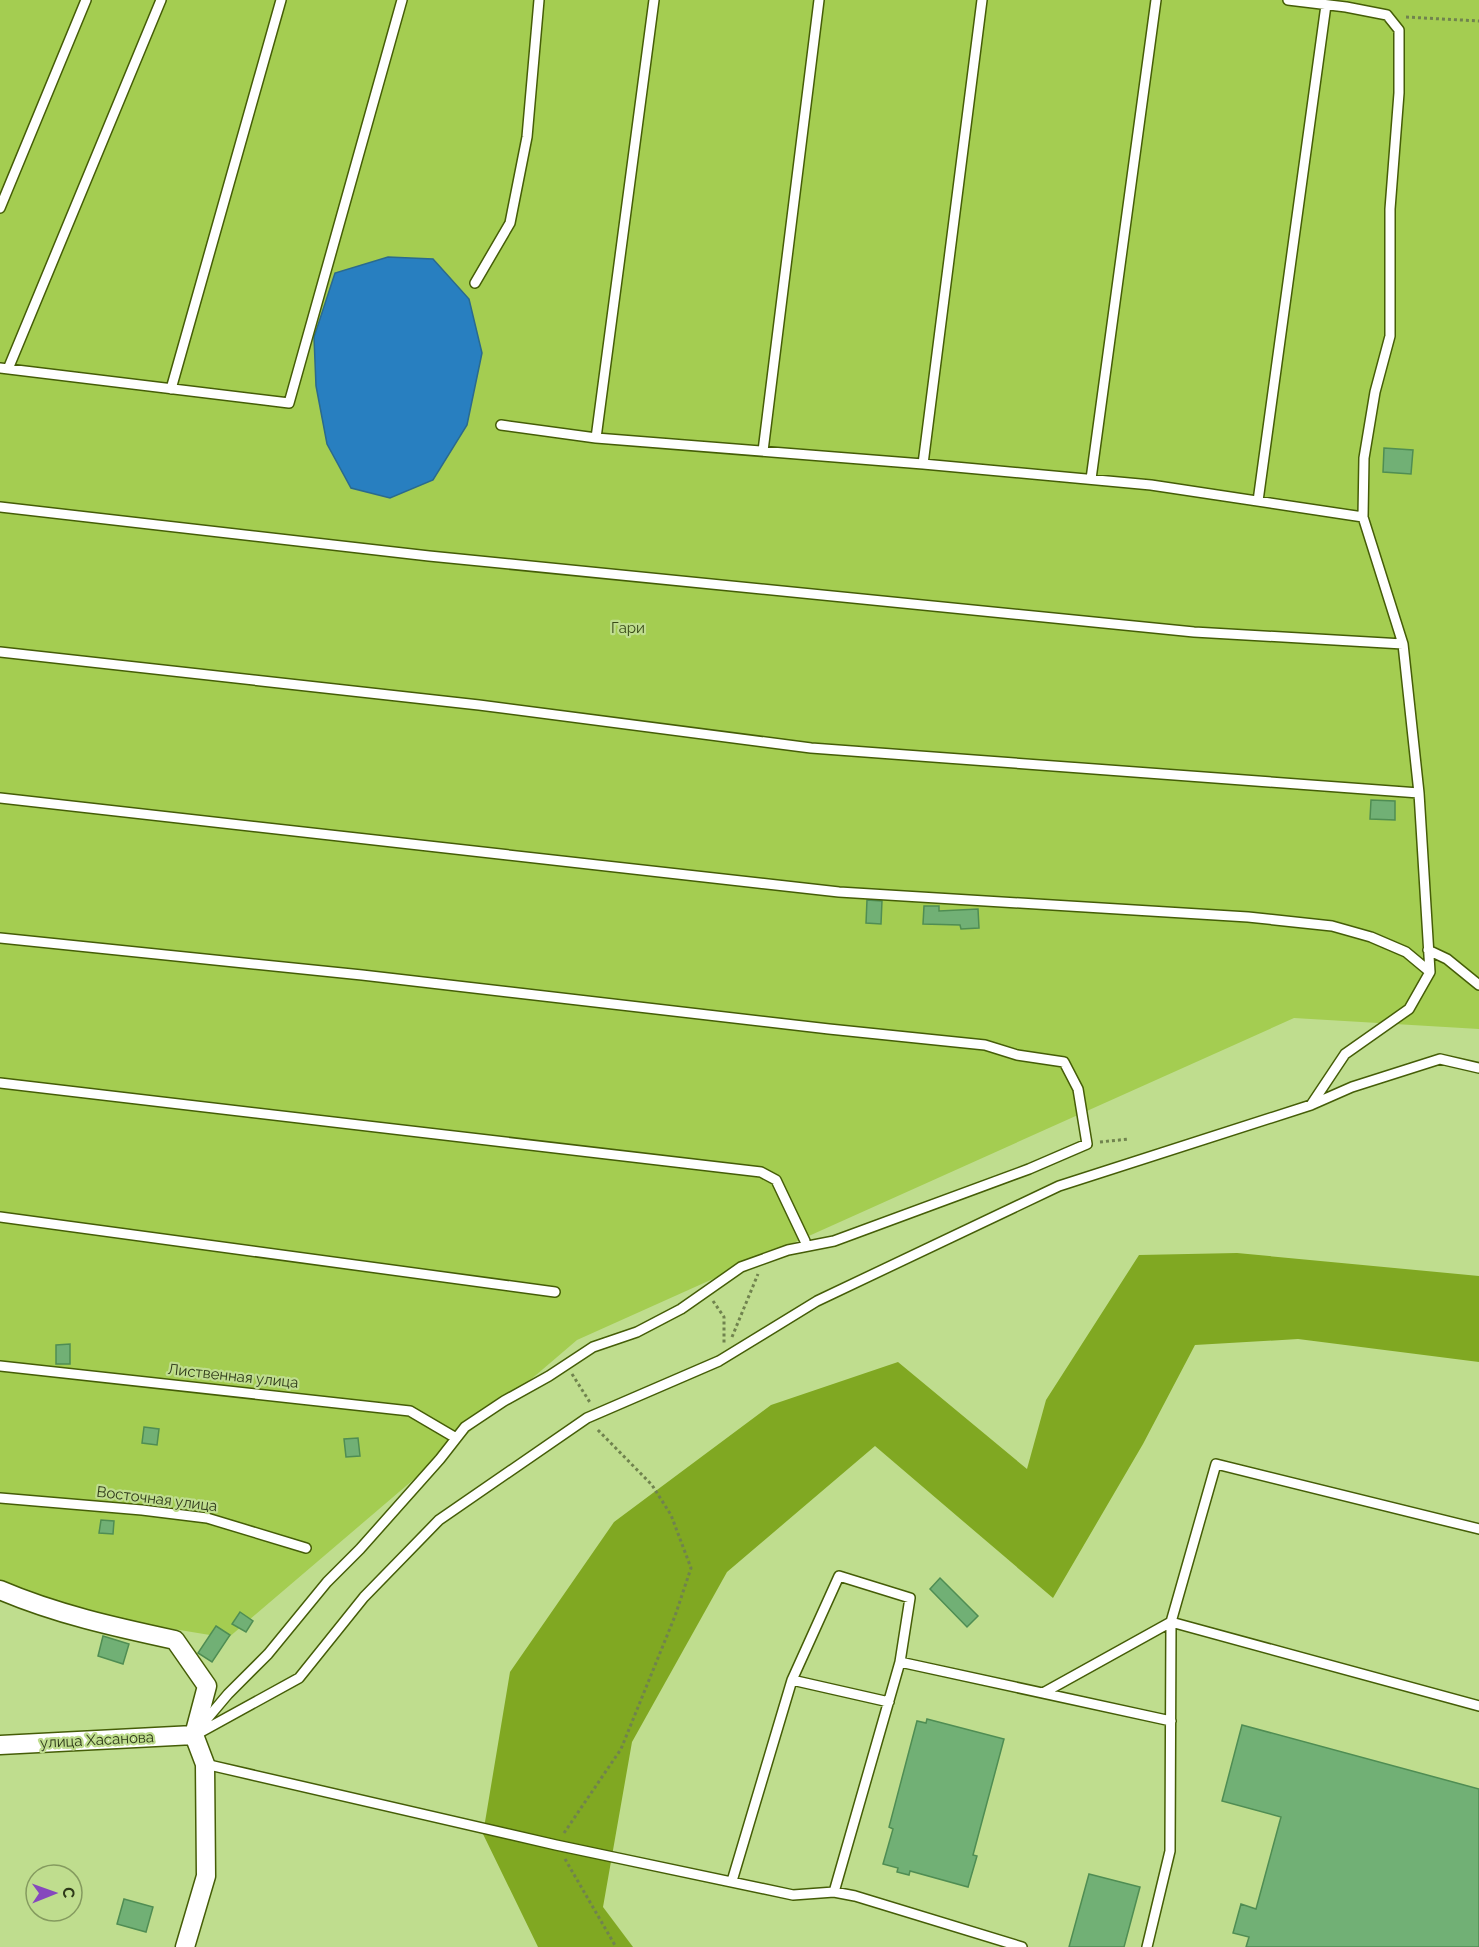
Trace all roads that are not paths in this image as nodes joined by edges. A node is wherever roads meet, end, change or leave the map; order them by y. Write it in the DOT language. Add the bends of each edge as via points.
graph roads {
  1 [pos="86,0"];
  2 [pos="161,0"];
  3 [pos="281,0"];
  4 [pos="402,0"];
  5 [pos="539,0"];
  6 [pos="654,0"];
  7 [pos="819,0"];
  8 [pos="982,0"];
  9 [pos="1156,0"];
  10 [pos="1288,0"];
  11 [pos="1326,5"];
  12 [pos="0,208"];
  13 [pos="476,283"];
  14 [pos="4,369"];
  15 [pos="171,388"];
  16 [pos="501,425"];
  17 [pos="596,438"];
  18 [pos="763,451"];
  19 [pos="923,464"];
  20 [pos="1091,479"];
  21 [pos="1258,501"];
  22 [pos="0,507"];
  23 [pos="1363,517"];
  24 [pos="1403,644"];
  25 [pos="0,652"];
  26 [pos="1419,793"];
  27 [pos="0,798"];
  28 [pos="0,938"];
  29 [pos="1428,950"];
  30 [pos="1430,972"];
  31 [pos="1479,985"];
  32 [pos="1479,1068"];
  33 [pos="0,1083"];
  34 [pos="1311,1105"];
  35 [pos="0,1217"];
  36 [pos="805,1241"];
  37 [pos="555,1293"];
  38 [pos="0,1366"];
  39 [pos="456,1438"];
  40 [pos="0,1498"];
  41 [pos="1479,1529"];
  42 [pos="306,1548"];
  43 [pos="0,1590"];
  44 [pos="1171,1622"];
  45 [pos="900,1662"];
  46 [pos="792,1680"];
  47 [pos="1043,1693"];
  48 [pos="889,1702"];
  49 [pos="1479,1706"];
  50 [pos="1171,1721"];
  51 [pos="194,1735"];
  52 [pos="0,1744"];
  53 [pos="204,1764"];
  54 [pos="732,1881"];
  55 [pos="834,1892"];
  56 [pos="185,1947"];
  57 [pos="1022,1947"];
  58 [pos="1147,1947"];
  1 -- 12 [label="lane"];
  2 -- 14 [label="lane"];
  3 -- 15 [label="lane"];
  4 -- 15 [label="lane" via="289,403"];
  5 -- 13 [label="lane" via="527,137 510,223"];
  6 -- 17 [label="lane"];
  7 -- 18 [label="lane"];
  8 -- 19 [label="lane"];
  9 -- 20 [label="lane"];
  10 -- 11 [label="lane"];
  11 -- 21 [label="lane"];
  11 -- 23 [label="lane" via="1387,15 1400,30 1390,209 1390,336 1364,458"];
  14 -- 15 [label="lane"];
  16 -- 17 [label="lane"];
  17 -- 18 [label="lane"];
  18 -- 19 [label="lane"];
  19 -- 20 [label="lane"];
  20 -- 21 [label="lane"];
  21 -- 23 [label="lane"];
  22 -- 24 [label="lane" via="429,556 1182,630"];
  23 -- 24 [label="lane"];
  24 -- 26 [label="lane"];
  25 -- 26 [label="lane" via="478,705 811,748"];
  26 -- 29 [label="lane"];
  27 -- 30 [label="lane" via="839,892 1248,917 1332,926 1406,952"];
  28 -- 39 [label="lane" via="986,1045 1017,1055 1064,1062 1078,1089 1087,1144 834,1241 788,1250 741,1267 637,1332 593,1347 504,1401 465,1427"];
  29 -- 30 [label="lane"];
  29 -- 31 [label="lane" via="1447,959"];
  30 -- 34 [label="lane" via="1408,1008 1345,1054"];
  32 -- 34 [label="lane" via="1440,1059 1352,1087"];
  33 -- 36 [label="lane" via="760,1172 776,1180"];
  34 -- 51 [label="lane" via="1059,1186 817,1301 723,1358 587,1418 439,1520 364,1597 299,1678"];
  35 -- 37 [label="lane"];
  38 -- 39 [label="lane, Лиственная улица" via="410,1411"];
  39 -- 51 [label="lane"];
  40 -- 42 [label="lane, Восточная улица" via="207,1518"];
  41 -- 44 [label="lane" via="1216,1464"];
  43 -- 51 [label="street" via="100,1624 175,1640 207,1686"];
  44 -- 47 [label="lane"];
  44 -- 49 [label="lane"];
  44 -- 50 [label="lane"];
  45 -- 46 [label="lane" via="910,1598 839,1576"];
  45 -- 47 [label="lane"];
  45 -- 48 [label="lane"];
  46 -- 48 [label="lane"];
  46 -- 54 [label="lane"];
  47 -- 50 [label="lane"];
  48 -- 55 [label="lane"];
  50 -- 58 [label="lane" via="1170,1851"];
  51 -- 52 [label="street, улица Хасанова"];
  51 -- 53 [label="street"];
  53 -- 54 [label="lane"];
  53 -- 56 [label="street" via="206,1876"];
  54 -- 55 [label="lane" via="793,1895"];
  55 -- 57 [label="lane"];
}
